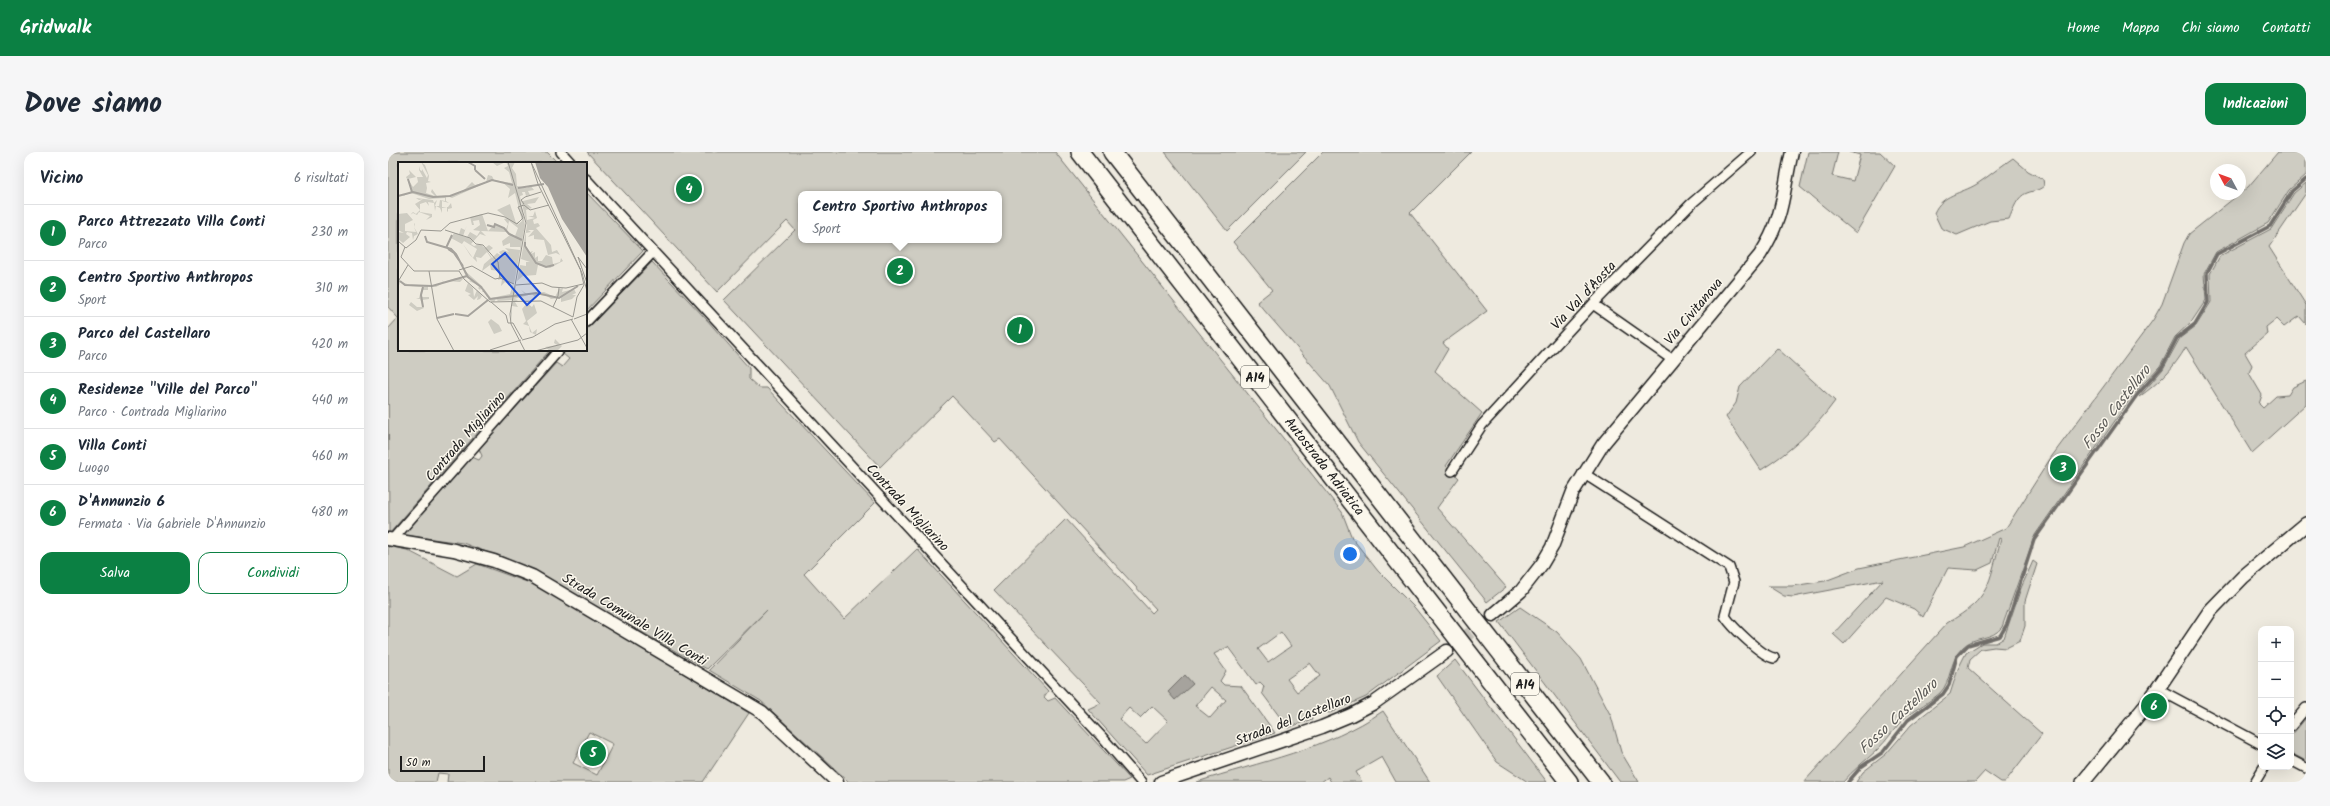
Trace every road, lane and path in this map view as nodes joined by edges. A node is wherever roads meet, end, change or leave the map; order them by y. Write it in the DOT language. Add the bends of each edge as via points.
graph roads {
  1 [pos="561,152"];
  2 [pos="1080,152"];
  3 [pos="1112,152"];
  4 [pos="1751,152"];
  5 [pos="1792,152"];
  6 [pos="570,162"];
  7 [pos="587,180"];
  8 [pos="653,252"];
  9 [pos="1593,304"];
  10 [pos="587,321"];
  11 [pos="558,351"];
  12 [pos="1673,360"];
  13 [pos="1452,471"];
  14 [pos="1583,473"];
  15 [pos="2306,524"];
  16 [pos="390,540"];
  17 [pos="1493,615"];
  18 [pos="1446,651"];
  19 [pos="1774,658"];
  20 [pos="2158,689"];
  21 [pos="2306,708"];
  22 [pos="2294,722"];
  23 [pos="2258,742"];
  24 [pos="2294,762"];
  25 [pos="2306,768"];
  26 [pos="2262,770"];
  27 [pos="837,782"];
  28 [pos="1141,782"];
  29 [pos="1161,782"];
  30 [pos="1569,782"];
  31 [pos="1601,782"];
  32 [pos="2083,782"];
  33 [pos="2255,782"];
  1 -- 6 [label="street"];
  2 -- 30 [label="highway, Autostrada Adriatica / A14"];
  3 -- 31 [label="highway, Autostrada Adriatica / A14"];
  4 -- 9 [label="street, Via Val d'Aosta" via="1691,204"];
  5 -- 12 [label="street, Via Civitanova" via="1783,206 1770,240"];
  7 -- 8 [label="street, Contrada Migliarino"];
  8 -- 10 [label="street"];
  8 -- 28 [label="street, Contrada Migliarino"];
  9 -- 12 [label="street"];
  9 -- 13 [label="street, Via Val d'Aosta" via="1482,425"];
  11 -- 16 [label="street, Contrada Migliarino"];
  12 -- 14 [label="street, Via Civitanova" via="1603,444"];
  14 -- 17 [label="street, Via Civitanova" via="1542,564 1521,591"];
  14 -- 19 [label="street" via="1729,567 1734,582 1725,616 1751,642 1769,657"];
  15 -- 20 [label="main road" via="2222,598"];
  16 -- 27 [label="street, Strada Comunale Villa Conti" via="454,550 494,561 532,576 762,712"];
  18 -- 29 [label="street, Strada del Castellaro" via="1374,703 1351,715"];
  20 -- 23 [label="street"];
  20 -- 32 [label="main road" via="2122,737"];
  21 -- 22 [label="street"];
  24 -- 25 [label="street"];
  26 -- 33 [label="street"];
}
